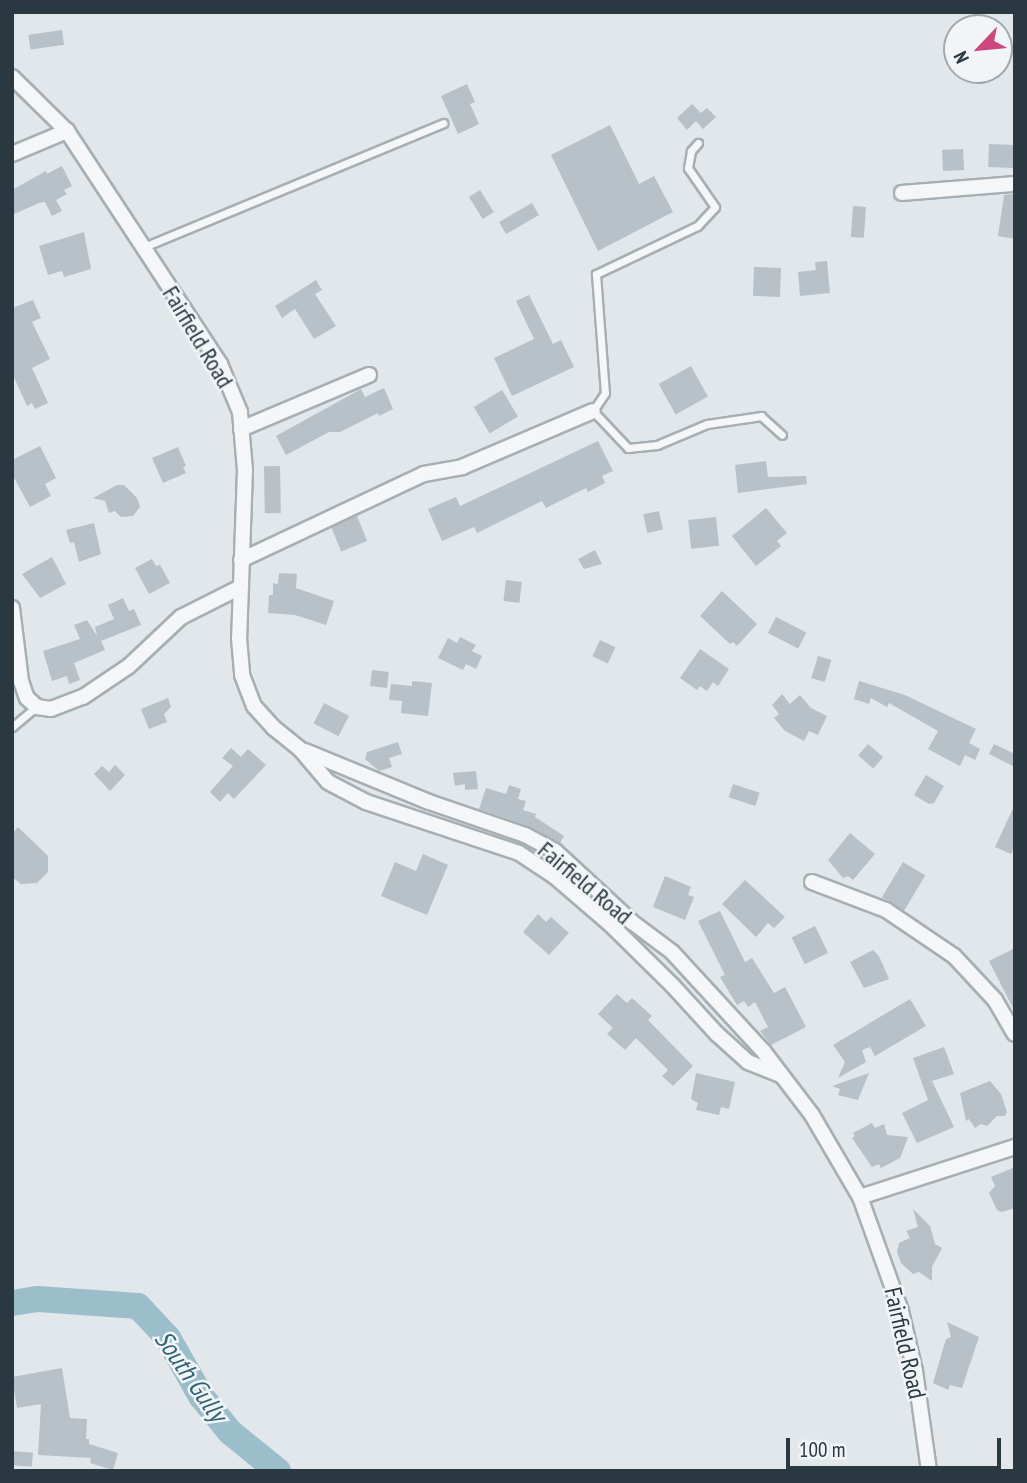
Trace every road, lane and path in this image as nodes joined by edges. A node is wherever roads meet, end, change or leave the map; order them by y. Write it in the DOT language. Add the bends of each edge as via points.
graph roads {
  1 [pos="12,77"];
  2 [pos="443,123"];
  3 [pos="67,131"];
  4 [pos="698,143"];
  5 [pos="12,154"];
  6 [pos="1015,184"];
  7 [pos="902,193"];
  8 [pos="144,248"];
  9 [pos="369,375"];
  10 [pos="593,411"];
  11 [pos="242,429"];
  12 [pos="782,435"];
  13 [pos="241,560"];
  14 [pos="241,587"];
  15 [pos="12,608"];
  16 [pos="37,707"];
  17 [pos="12,727"];
  18 [pos="300,749"];
  19 [pos="813,882"];
  20 [pos="1015,1034"];
  21 [pos="781,1075"];
  22 [pos="1015,1147"];
  23 [pos="860,1197"];
  24 [pos="929,1471"];
  1 -- 3 [label="street, Fairfield Road"];
  2 -- 8 [label="lane"];
  3 -- 5 [label="street"];
  3 -- 8 [label="street, Fairfield Road"];
  4 -- 10 [label="lane" via="691,151 688,168 715,207 698,226 596,274 605,394"];
  6 -- 7 [label="street"];
  8 -- 11 [label="street, Fairfield Road" via="220,364 240,412"];
  9 -- 11 [label="street"];
  10 -- 12 [label="lane" via="628,448 657,445 707,424 761,416"];
  10 -- 13 [label="street" via="462,467 424,474"];
  11 -- 13 [label="street, Fairfield Road"];
  13 -- 14 [label="street, Fairfield Road"];
  14 -- 16 [label="street" via="181,618 129,666 83,697 51,709"];
  14 -- 18 [label="street, Fairfield Road" via="242,675 254,706"];
  15 -- 16 [label="street" via="21,681 27,698"];
  16 -- 17 [label="lane"];
  18 -- 21 [label="street, Fairfield Road" via="328,782 338,787 427,824 519,853 554,876 610,924 748,1062"];
  18 -- 21 [label="street, Fairfield Road" via="525,835 555,851 672,952"];
  19 -- 20 [label="street" via="886,910 954,956 995,1000"];
  21 -- 23 [label="street, Fairfield Road" via="812,1115"];
  22 -- 23 [label="street"];
  23 -- 24 [label="street, Fairfield Road" via="901,1311"];
}
